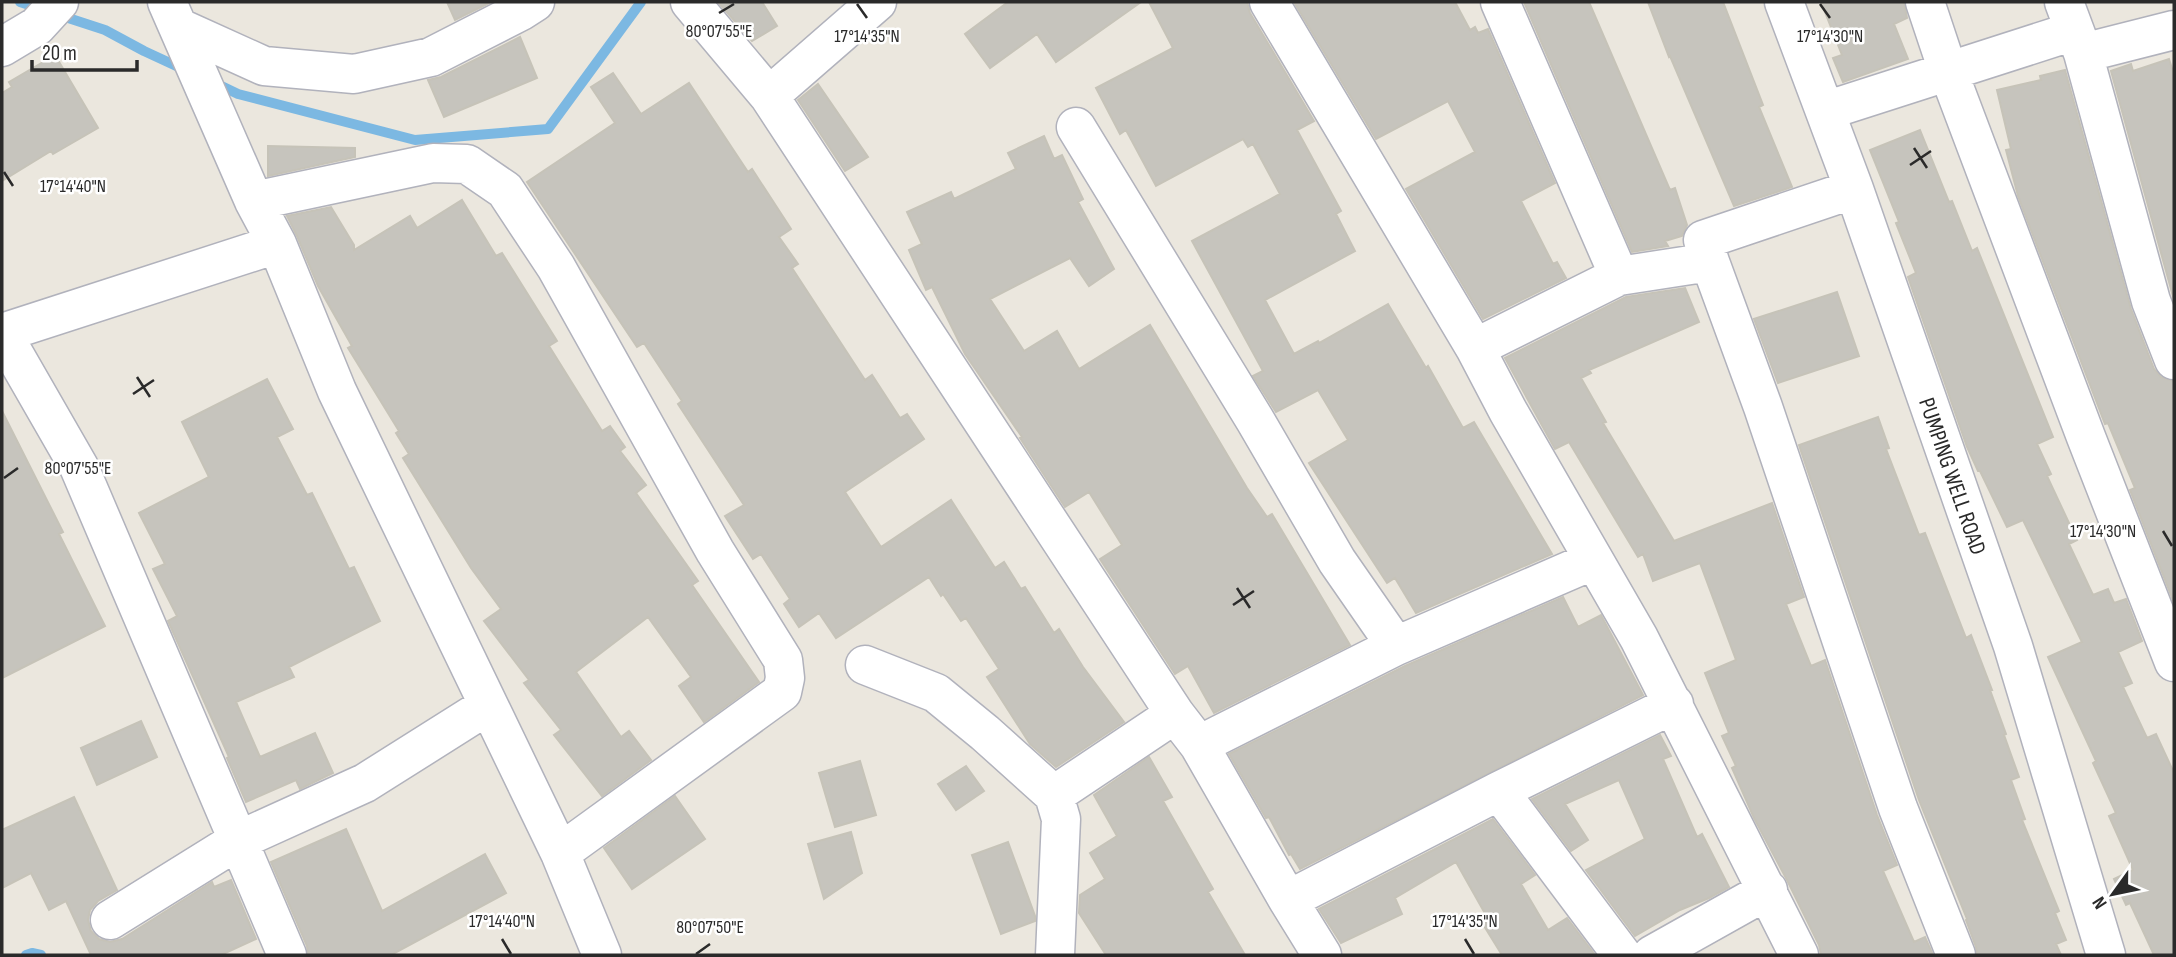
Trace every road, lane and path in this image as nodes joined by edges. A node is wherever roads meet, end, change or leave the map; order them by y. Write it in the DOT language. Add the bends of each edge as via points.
graph roads {
  1 [pos="690,2"];
  2 [pos="877,2"];
  3 [pos="1269,2"];
  4 [pos="1500,2"];
  5 [pos="1784,2"];
  6 [pos="1925,2"];
  7 [pos="523,5"];
  8 [pos="48,14"];
  9 [pos="178,26"];
  10 [pos="2074,29"];
  11 [pos="2174,30"];
  12 [pos="2,47"];
  13 [pos="1948,71"];
  14 [pos="769,96"];
  15 [pos="1825,111"];
  16 [pos="1076,127"];
  17 [pos="1854,189"];
  18 [pos="254,201"];
  19 [pos="277,244"];
  20 [pos="1710,262"];
  21 [pos="1619,276"];
  22 [pos="2,333"];
  23 [pos="1475,348"];
  24 [pos="2174,360"];
  25 [pos="1594,560"];
  26 [pos="1396,646"];
  27 [pos="2174,662"];
  28 [pos="865,665"];
  29 [pos="1674,704"];
  30 [pos="487,706"];
  31 [pos="1175,714"];
  32 [pos="1199,745"];
  33 [pos="1499,791"];
  34 [pos="1054,795"];
  35 [pos="237,841"];
  36 [pos="559,853"];
  37 [pos="1768,890"];
  38 [pos="1288,900"];
  39 [pos="110,920"];
  40 [pos="287,955"];
  41 [pos="602,955"];
  42 [pos="1055,955"];
  43 [pos="1322,955"];
  44 [pos="1622,955"];
  45 [pos="1653,955"];
  46 [pos="1799,955"];
  47 [pos="1956,955"];
  48 [pos="2106,955"];
  1 -- 14 [label="street"];
  2 -- 14 [label="street"];
  3 -- 23 [label="street"];
  4 -- 21 [label="street"];
  5 -- 15 [label="street, PUMPING WELL ROAD"];
  6 -- 13 [label="street"];
  7 -- 9 [label="street" via="431,57 354,74 264,66"];
  8 -- 12 [label="street"];
  9 -- 18 [label="street"];
  10 -- 11 [label="street"];
  10 -- 13 [label="street"];
  10 -- 24 [label="street" via="2151,301"];
  13 -- 15 [label="street"];
  13 -- 27 [label="street"];
  14 -- 31 [label="street"];
  15 -- 17 [label="street, PUMPING WELL ROAD"];
  16 -- 26 [label="street" via="1337,561"];
  17 -- 20 [label="street" via="1703,240"];
  17 -- 48 [label="street, PUMPING WELL ROAD" via="2013,646"];
  18 -- 19 [label="street"];
  18 -- 36 [label="street" via="433,163 467,164 505,190 556,267 715,551 783,660 782,692"];
  19 -- 22 [label="street"];
  19 -- 30 [label="street" via="337,391"];
  20 -- 21 [label="street"];
  20 -- 47 [label="street" via="1898,808"];
  21 -- 23 [label="street"];
  22 -- 35 [label="street" via="79,467"];
  23 -- 25 [label="street"];
  25 -- 26 [label="street"];
  25 -- 29 [label="street"];
  26 -- 32 [label="street"];
  28 -- 34 [label="street" via="936,693"];
  29 -- 33 [label="street"];
  29 -- 37 [label="street"];
  30 -- 35 [label="street" via="365,783"];
  30 -- 36 [label="street"];
  31 -- 32 [label="street"];
  31 -- 34 [label="street"];
  32 -- 38 [label="street"];
  33 -- 38 [label="street"];
  33 -- 44 [label="street"];
  34 -- 42 [label="street" via="1061,818"];
  35 -- 39 [label="street"];
  35 -- 40 [label="street"];
  36 -- 41 [label="street"];
  37 -- 45 [label="street"];
  37 -- 46 [label="street"];
  38 -- 43 [label="street"];
}
